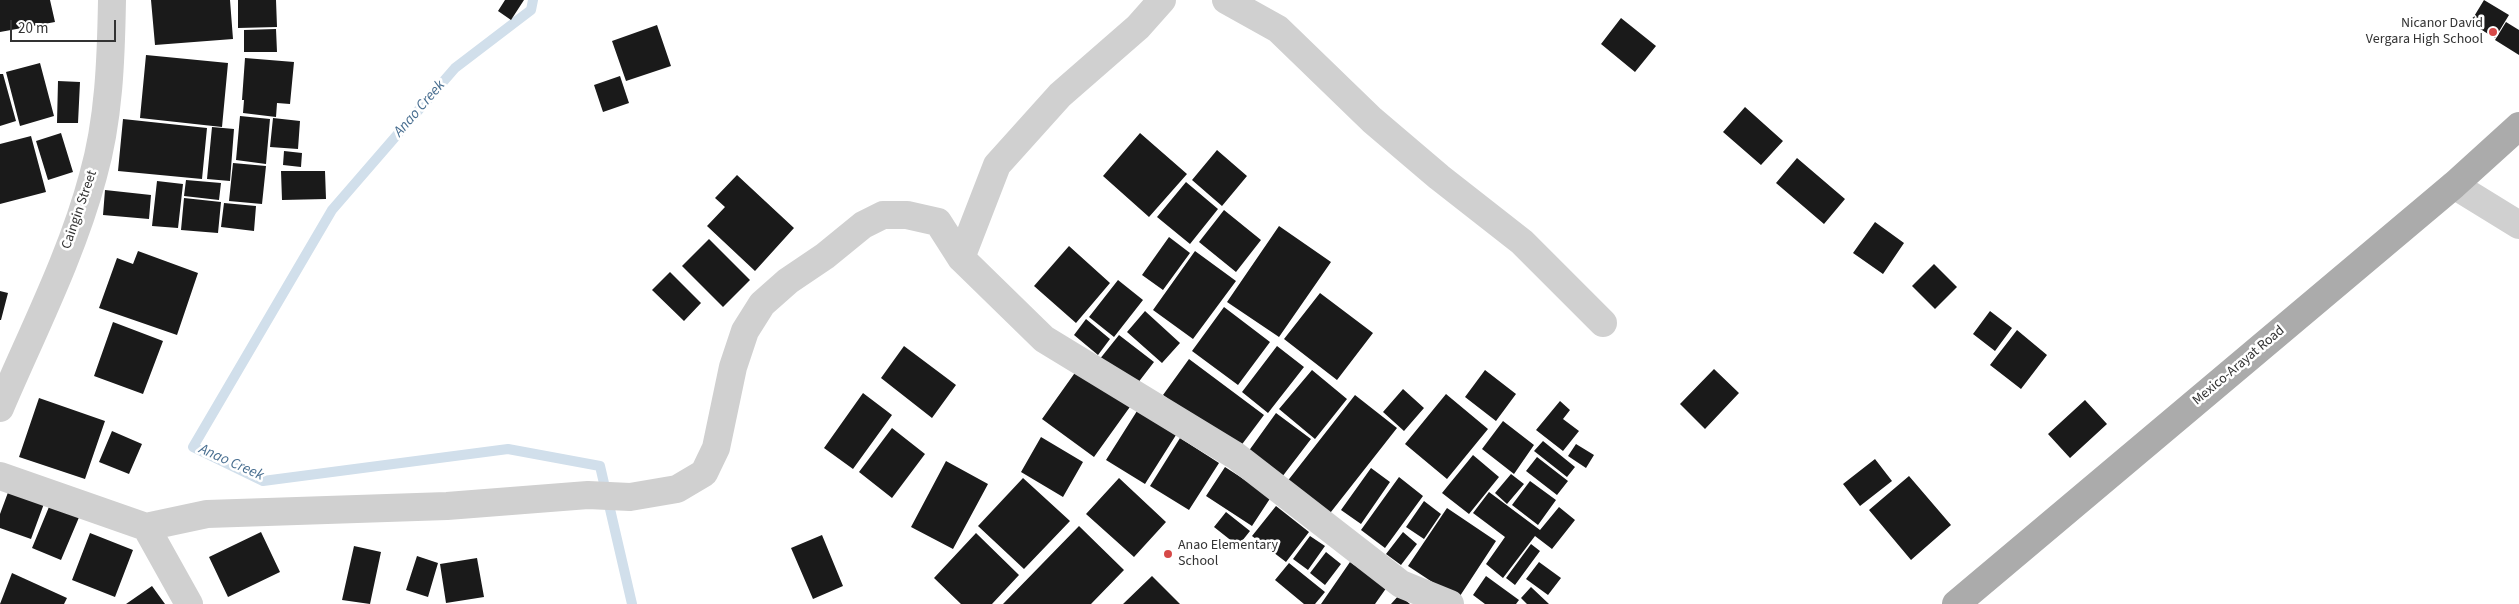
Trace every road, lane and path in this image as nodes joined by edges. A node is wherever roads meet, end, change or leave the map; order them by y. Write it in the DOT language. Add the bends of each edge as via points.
graph roads {
  1 [pos="112,0"];
  2 [pos="1162,0"];
  3 [pos="1226,0"];
  4 [pos="2519,126"];
  5 [pos="2454,185"];
  6 [pos="2519,225"];
  7 [pos="960,258"];
  8 [pos="1603,323"];
  9 [pos="0,408"];
  10 [pos="0,476"];
  11 [pos="146,527"];
  12 [pos="189,604"];
  13 [pos="1450,604"];
  14 [pos="1956,604"];
  1 -- 9 [label="street, Caingin Street" via="104,128 93,177 75,231"];
  2 -- 7 [label="street" via="1138,27 1060,95 997,165"];
  3 -- 8 [label="street" via="1278,29 1372,120 1522,242"];
  4 -- 5 [label="main road, Mexico-Arayat Road"];
  5 -- 6 [label="street"];
  5 -- 14 [label="main road, Mexico-Arayat Road"];
  7 -- 11 [label="street" via="938,222 883,215 863,225 788,281 762,304 745,331 733,367 716,448 704,473 678,489 630,497 588,495 447,506 207,514"];
  7 -- 13 [label="street" via="1044,339 1236,456 1401,584"];
  10 -- 11 [label="street"];
  11 -- 12 [label="street"];
}
